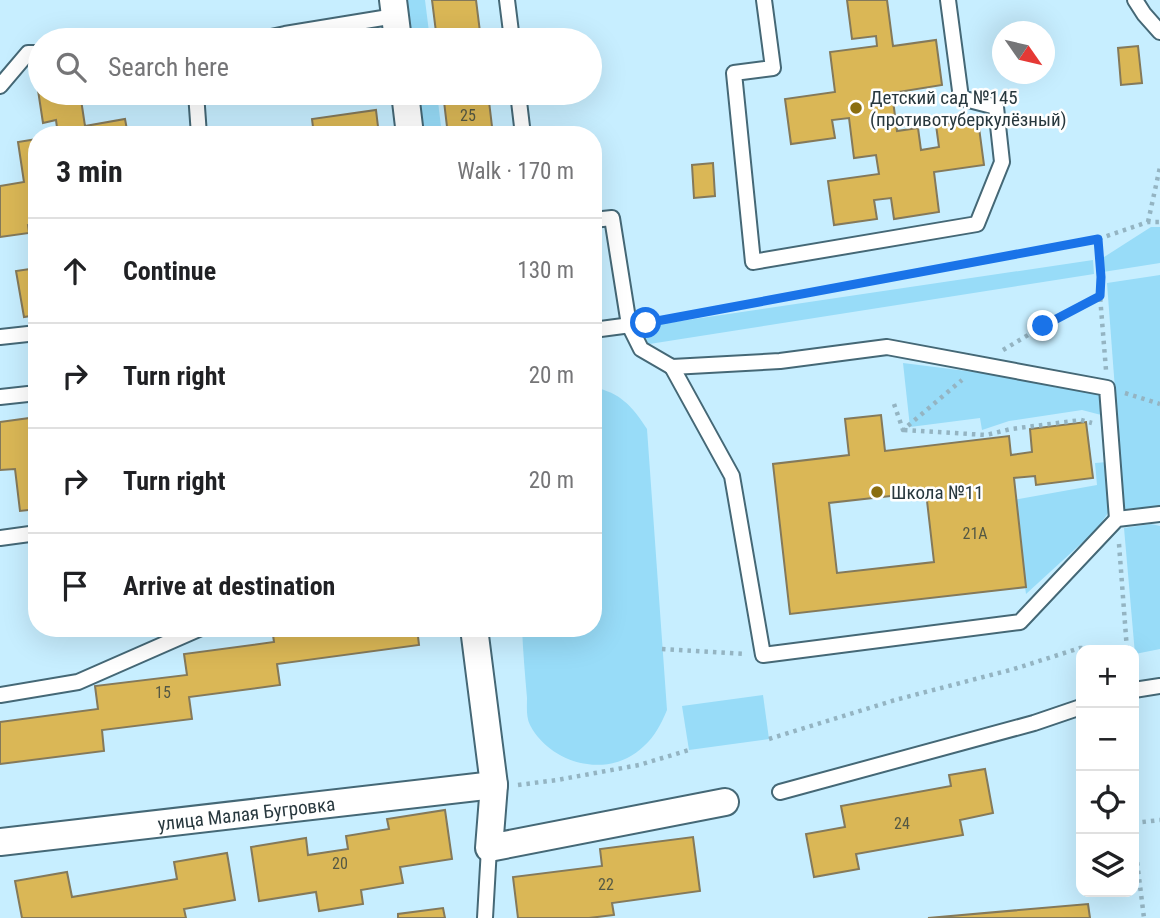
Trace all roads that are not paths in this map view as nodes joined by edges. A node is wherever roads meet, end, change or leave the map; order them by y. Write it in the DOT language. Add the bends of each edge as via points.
graph roads {
  1 [pos="507,0"];
  2 [pos="764,0"];
  3 [pos="948,0"];
  4 [pos="1135,0"];
  5 [pos="396,19"];
  6 [pos="329,28"];
  7 [pos="510,28"];
  8 [pos="1160,32"];
  9 [pos="28,53"];
  10 [pos="0,86"];
  11 [pos="196,105"];
  12 [pos="406,105"];
  13 [pos="519,105"];
  14 [pos="198,126"];
  15 [pos="409,126"];
  16 [pos="522,126"];
  17 [pos="602,219"];
  18 [pos="646,323"];
  19 [pos="629,325"];
  20 [pos="602,329"];
  21 [pos="28,333"];
  22 [pos="0,337"];
  23 [pos="672,366"];
  24 [pos="28,394"];
  25 [pos="0,397"];
  26 [pos="1160,514"];
  27 [pos="1117,519"];
  28 [pos="28,534"];
  29 [pos="0,538"];
  30 [pos="180,637"];
  31 [pos="475,637"];
  32 [pos="1160,686"];
  33 [pos="1139,689"];
  34 [pos="0,695"];
  35 [pos="1078,708"];
  36 [pos="494,785"];
  37 [pos="780,792"];
  38 [pos="725,802"];
  39 [pos="0,842"];
  40 [pos="489,848"];
  41 [pos="485,918"];
  1 -- 7 [label="lane"];
  2 -- 3 [label="lane" via="774,68 734,73 753,262 977,224 1002,162 996,107 961,98"];
  4 -- 8 [label="lane"];
  5 -- 6 [label="lane"];
  9 -- 10 [label="lane"];
  11 -- 14 [label="lane"];
  12 -- 15 [label="street"];
  13 -- 16 [label="lane"];
  17 -- 19 [label="lane" via="612,218"];
  18 -- 19 [label="lane"];
  19 -- 20 [label="lane"];
  19 -- 23 [label="lane" via="641,349"];
  21 -- 22 [label="lane"];
  23 -- 27 [label="lane" via="780,361 887,347 1107,388"];
  23 -- 27 [label="lane" via="732,476 763,655 1020,622"];
  24 -- 25 [label="lane"];
  26 -- 27 [label="lane"];
  28 -- 29 [label="lane"];
  30 -- 34 [label="lane" via="78,682"];
  31 -- 36 [label="street"];
  32 -- 33 [label="lane"];
  35 -- 37 [label="lane"];
  36 -- 39 [label="street, улица Малая Бугровка"];
  36 -- 40 [label="street"];
  38 -- 40 [label="street"];
  40 -- 41 [label="lane"];
}
